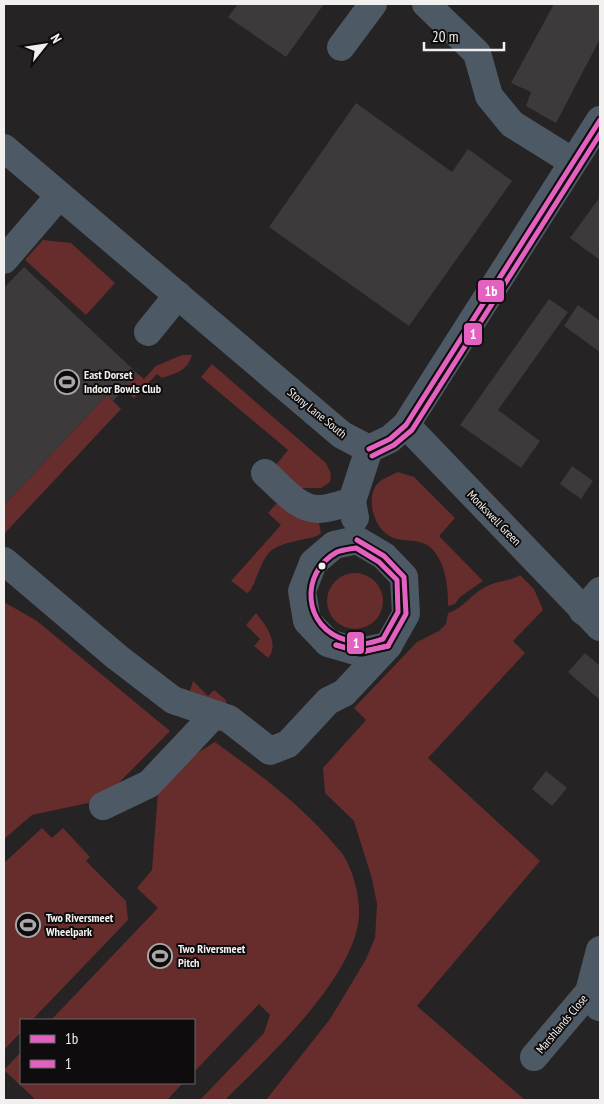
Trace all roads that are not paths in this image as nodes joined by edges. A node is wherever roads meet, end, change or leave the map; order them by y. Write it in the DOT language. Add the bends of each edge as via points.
graph roads {
  1 [pos="373,4"];
  2 [pos="426,4"];
  3 [pos="341,47"];
  4 [pos="600,120"];
  5 [pos="4,148"];
  6 [pos="573,162"];
  7 [pos="59,196"];
  8 [pos="4,260"];
  9 [pos="178,295"];
  10 [pos="148,332"];
  11 [pos="406,425"];
  12 [pos="369,449"];
  13 [pos="265,473"];
  14 [pos="352,501"];
  15 [pos="358,540"];
  16 [pos="13,569"];
  17 [pos="595,610"];
  18 [pos="388,646"];
  19 [pos="215,714"];
  20 [pos="103,806"];
  21 [pos="600,950"];
  22 [pos="595,1000"];
  23 [pos="534,1056"];
  1 -- 3 [label="street"];
  2 -- 6 [label="street" via="477,53 489,96 512,124"];
  4 -- 6 [label="street"];
  5 -- 7 [label="street, Stony Lane South"];
  6 -- 11 [label="street"];
  7 -- 8 [label="street"];
  7 -- 9 [label="street, Stony Lane South"];
  9 -- 10 [label="street"];
  9 -- 12 [label="street, Stony Lane South" via="342,435"];
  11 -- 12 [label="street" via="390,439"];
  11 -- 17 [label="street, Monkswell Green"];
  12 -- 14 [label="street"];
  13 -- 14 [label="street" via="312,509"];
  14 -- 15 [label="street"];
  15 -- 18 [label="street" via="384,556 404,578 406,614"];
  15 -- 18 [label="street" via="334,545 313,562 302,591 307,621 328,643 359,652"];
  16 -- 19 [label="street" via="117,657 174,700"];
  18 -- 19 [label="street" via="344,693 328,701 288,744 270,751 229,719"];
  19 -- 20 [label="street" via="149,784"];
  21 -- 22 [label="street"];
  22 -- 23 [label="street, Marshlands Close"];
}
